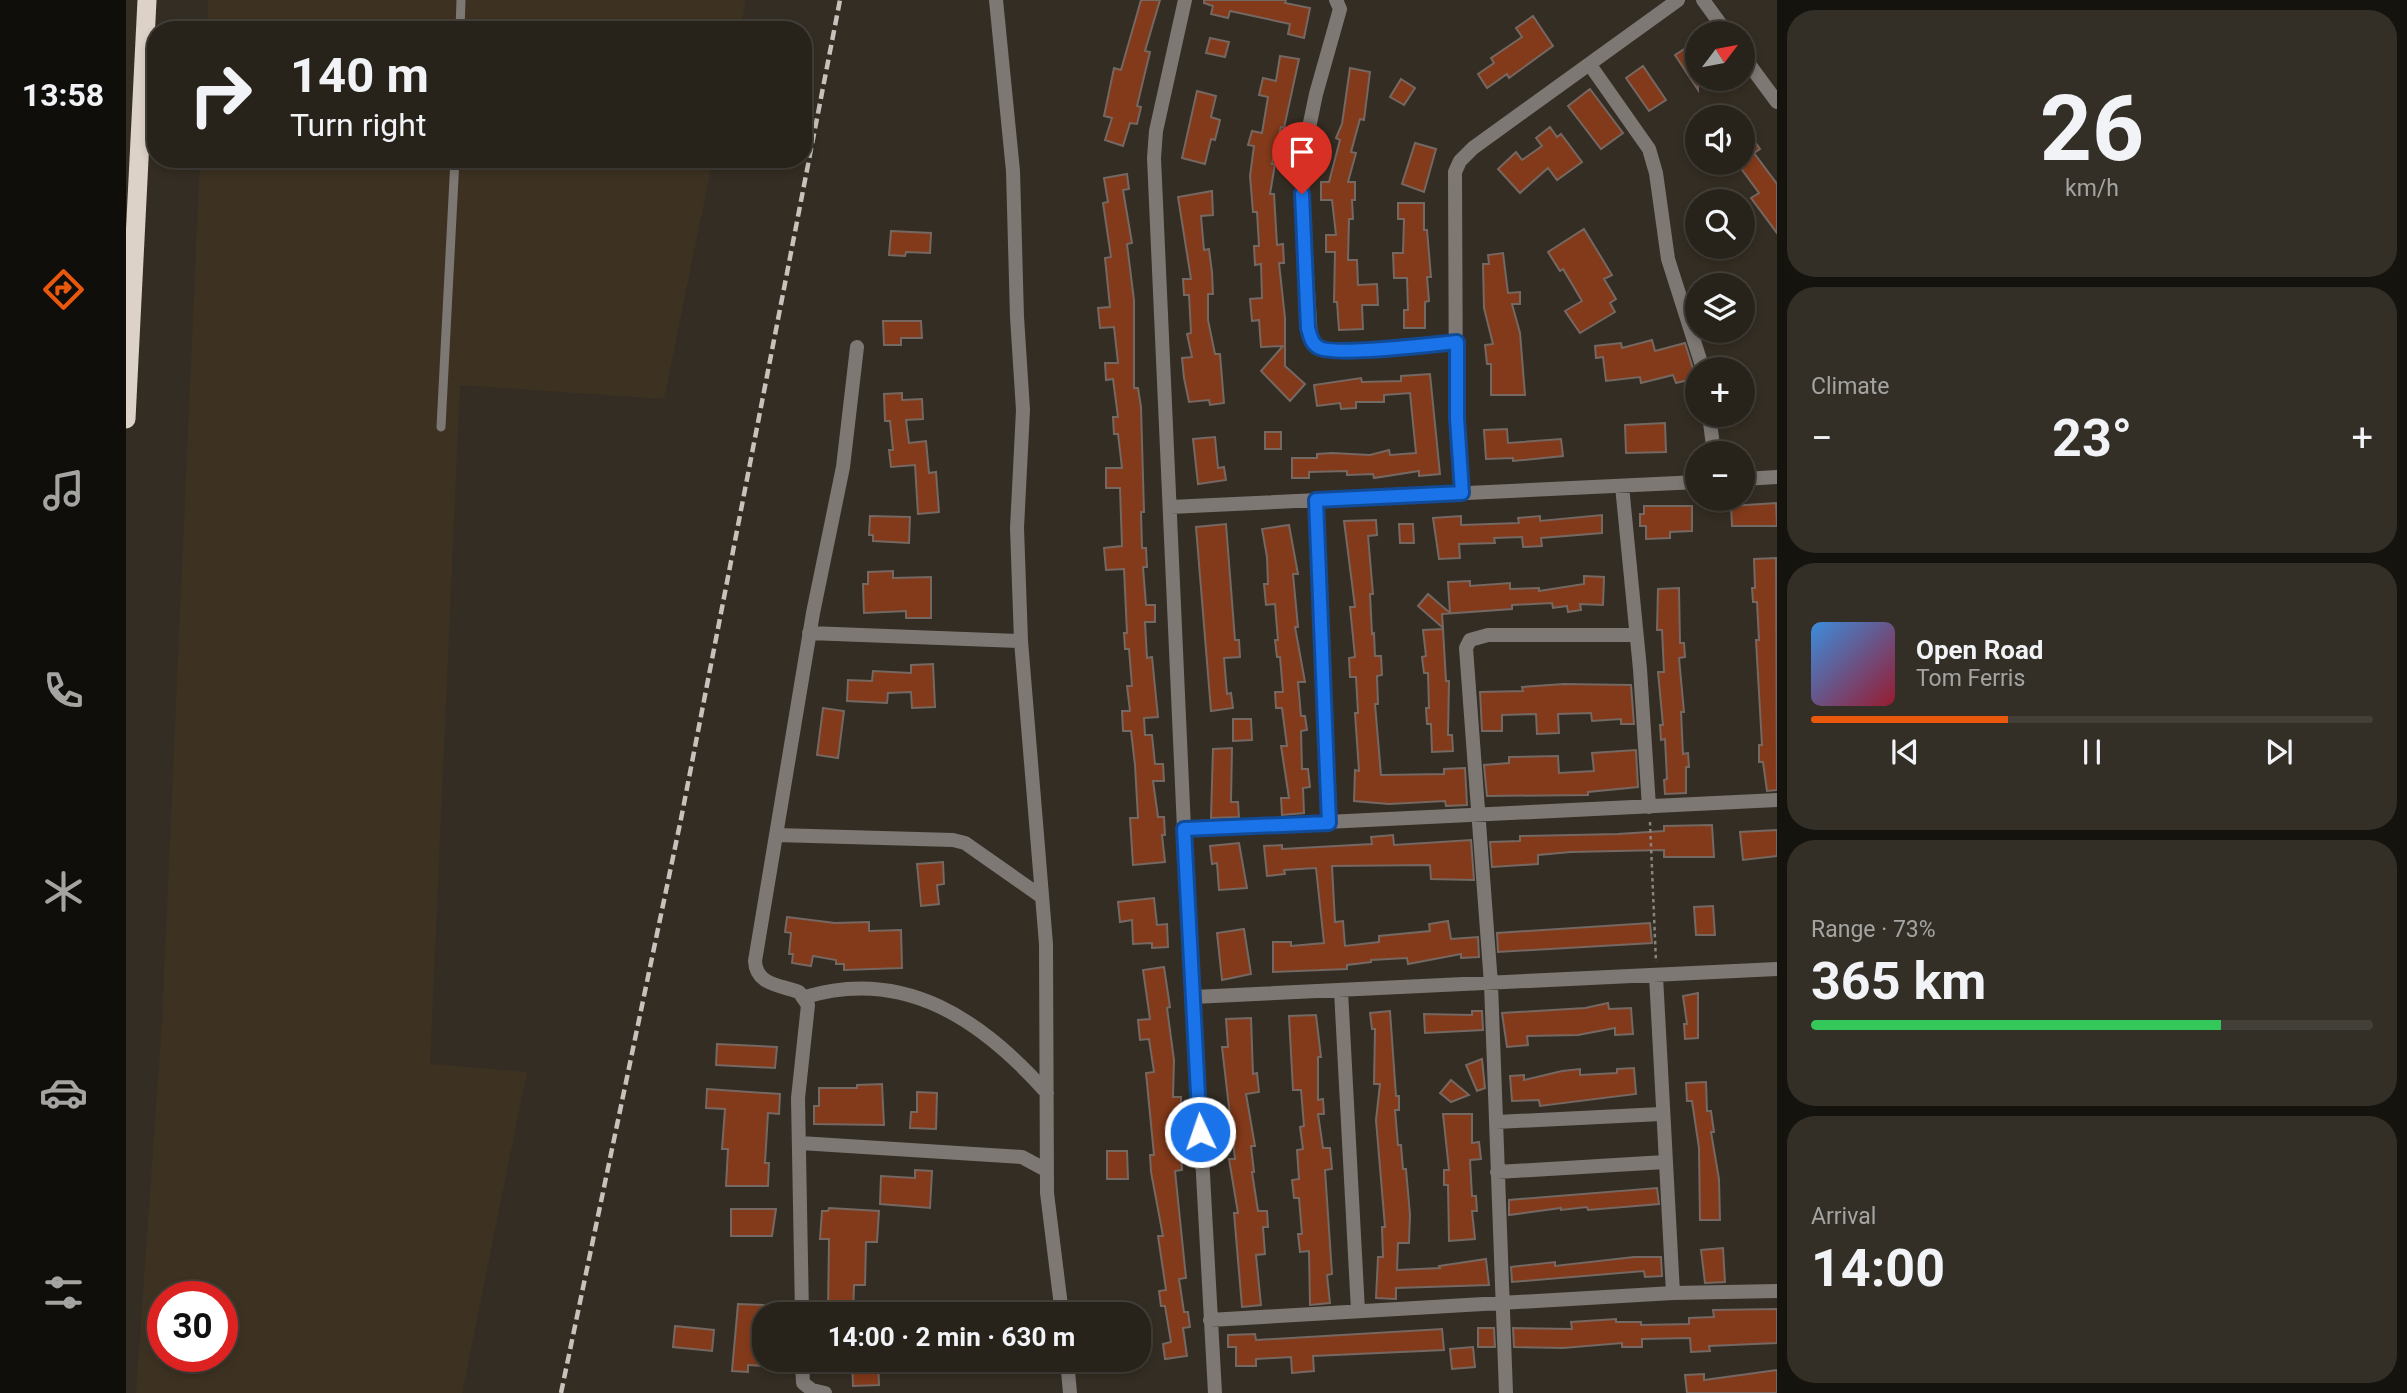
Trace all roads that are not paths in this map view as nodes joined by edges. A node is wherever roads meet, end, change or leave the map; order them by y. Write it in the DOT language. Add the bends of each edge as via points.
graph roads {
  1 [pos="147,0"];
  2 [pos="461,0"];
  3 [pos="996,0"];
  4 [pos="1185,0"];
  5 [pos="1336,0"];
  6 [pos="1678,0"];
  7 [pos="1703,0"];
  8 [pos="460,21"];
  9 [pos="1718,21"];
  10 [pos="1590,65"];
  11 [pos="1755,72"];
  12 [pos="1777,102"];
  13 [pos="455,168"];
  14 [pos="1457,342"];
  15 [pos="857,347"];
  16 [pos="1699,357"];
  17 [pos="126,419"];
  18 [pos="441,427"];
  19 [pos="1777,477"];
  20 [pos="1755,478"];
  21 [pos="1685,483"];
  22 [pos="1622,486"];
  23 [pos="1462,493"];
  24 [pos="1316,500"];
  25 [pos="1170,507"];
  26 [pos="809,633"];
  27 [pos="1634,635"];
  28 [pos="1021,641"];
  29 [pos="1777,800"];
  30 [pos="1649,807"];
  31 [pos="1478,815"];
  32 [pos="1329,823"];
  33 [pos="1184,829"];
  34 [pos="776,835"];
  35 [pos="1042,897"];
  36 [pos="1777,970"];
  37 [pos="1656,976"];
  38 [pos="1491,984"];
  39 [pos="1341,991"];
  40 [pos="805,997"];
  41 [pos="1193,998"];
  42 [pos="1047,1093"];
  43 [pos="1661,1114"];
  44 [pos="1496,1122"];
  45 [pos="800,1143"];
  46 [pos="1665,1162"];
  47 [pos="1046,1170"];
  48 [pos="1497,1171"];
  49 [pos="1777,1290"];
  50 [pos="1673,1293"];
  51 [pos="802,1302"];
  52 [pos="1061,1302"];
  53 [pos="1502,1304"];
  54 [pos="1358,1311"];
  55 [pos="1210,1320"];
  56 [pos="803,1372"];
  57 [pos="1068,1372"];
  58 [pos="825,1393"];
  59 [pos="1070,1393"];
  60 [pos="1215,1393"];
  61 [pos="1506,1393"];
  1 -- 17 [label="highway"];
  2 -- 8 [label="lane"];
  3 -- 28 [label="street" via="1013,162 1023,410 1017,528"];
  4 -- 25 [label="street" via="1154,145"];
  5 -- 14 [label="street" via="1340,9 1316,94 1302,173 1311,339 1318,347 1339,352"];
  6 -- 10 [label="street"];
  7 -- 9 [label="street"];
  10 -- 14 [label="street" via="1460,161 1455,172"];
  10 -- 16 [label="street" via="1649,149 1668,259"];
  11 -- 12 [label="street"];
  13 -- 18 [label="lane"];
  14 -- 23 [label="street"];
  15 -- 26 [label="street" via="843,467"];
  19 -- 20 [label="street"];
  21 -- 22 [label="street"];
  22 -- 23 [label="street"];
  22 -- 27 [label="street"];
  23 -- 24 [label="street"];
  24 -- 25 [label="street"];
  24 -- 32 [label="street"];
  25 -- 33 [label="street"];
  26 -- 28 [label="street"];
  26 -- 34 [label="street"];
  27 -- 30 [label="street"];
  27 -- 31 [label="street" via="1488,635 1470,640 1465,659"];
  28 -- 35 [label="street"];
  29 -- 30 [label="street"];
  30 -- 31 [label="street"];
  31 -- 32 [label="street"];
  31 -- 38 [label="street"];
  32 -- 33 [label="street"];
  33 -- 41 [label="street"];
  34 -- 35 [label="street" via="953,840 965,843"];
  34 -- 40 [label="street" via="755,972 769,984"];
  35 -- 42 [label="street"];
  36 -- 37 [label="street"];
  37 -- 38 [label="street"];
  37 -- 43 [label="street"];
  38 -- 39 [label="street"];
  38 -- 44 [label="street"];
  39 -- 41 [label="street"];
  39 -- 54 [label="street"];
  40 -- 42 [label="street" via="844,987 887,989 930,1002 994,1041"];
  40 -- 45 [label="street"];
  41 -- 55 [label="street"];
  42 -- 47 [label="street"];
  43 -- 44 [label="street"];
  43 -- 46 [label="street"];
  44 -- 48 [label="street"];
  45 -- 47 [label="street" via="1021,1157"];
  45 -- 51 [label="street"];
  46 -- 48 [label="street"];
  46 -- 50 [label="street"];
  47 -- 52 [label="street"];
  48 -- 53 [label="street"];
  49 -- 50 [label="street"];
  50 -- 53 [label="street"];
  53 -- 54 [label="street"];
  53 -- 61 [label="street"];
  54 -- 55 [label="street"];
  55 -- 60 [label="street"];
  56 -- 58 [label="street" via="803,1382"];
  57 -- 59 [label="street"];
}
